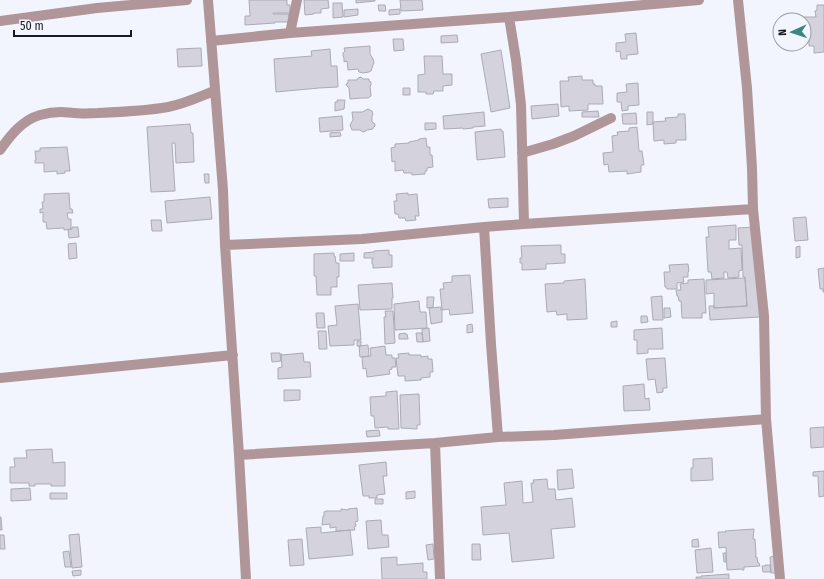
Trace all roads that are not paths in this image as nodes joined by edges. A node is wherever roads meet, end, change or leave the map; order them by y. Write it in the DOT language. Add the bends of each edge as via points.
graph roads {
  1 [pos="187,0"];
  2 [pos="208,0"];
  3 [pos="297,0"];
  4 [pos="699,0"];
  5 [pos="738,0"];
  6 [pos="509,17"];
  7 [pos="0,20"];
  8 [pos="290,33"];
  9 [pos="211,41"];
  10 [pos="214,91"];
  11 [pos="611,118"];
  12 [pos="0,150"];
  13 [pos="522,152"];
  14 [pos="753,209"];
  15 [pos="524,224"];
  16 [pos="484,227"];
  17 [pos="225,245"];
  18 [pos="232,355"];
  19 [pos="0,378"];
  20 [pos="766,419"];
  21 [pos="498,437"];
  22 [pos="435,443"];
  23 [pos="239,455"];
  24 [pos="246,579"];
  25 [pos="440,579"];
  26 [pos="780,579"];
  1 -- 7 [label="street"];
  2 -- 9 [label="street"];
  3 -- 8 [label="street"];
  4 -- 6 [label="street"];
  5 -- 14 [label="street" via="747,88"];
  6 -- 8 [label="street"];
  6 -- 13 [label="street" via="521,105"];
  8 -- 9 [label="street"];
  9 -- 10 [label="street"];
  10 -- 12 [label="street" via="168,107 39,115 16,130"];
  10 -- 17 [label="street"];
  11 -- 13 [label="street" via="574,136"];
  13 -- 15 [label="street"];
  14 -- 15 [label="street"];
  14 -- 20 [label="street" via="764,318"];
  15 -- 16 [label="street"];
  16 -- 17 [label="street" via="362,239"];
  16 -- 21 [label="street"];
  17 -- 18 [label="street"];
  18 -- 19 [label="street"];
  18 -- 23 [label="street"];
  20 -- 21 [label="street"];
  20 -- 26 [label="street"];
  21 -- 22 [label="street"];
  22 -- 23 [label="street"];
  22 -- 25 [label="street"];
  23 -- 24 [label="street"];
}
